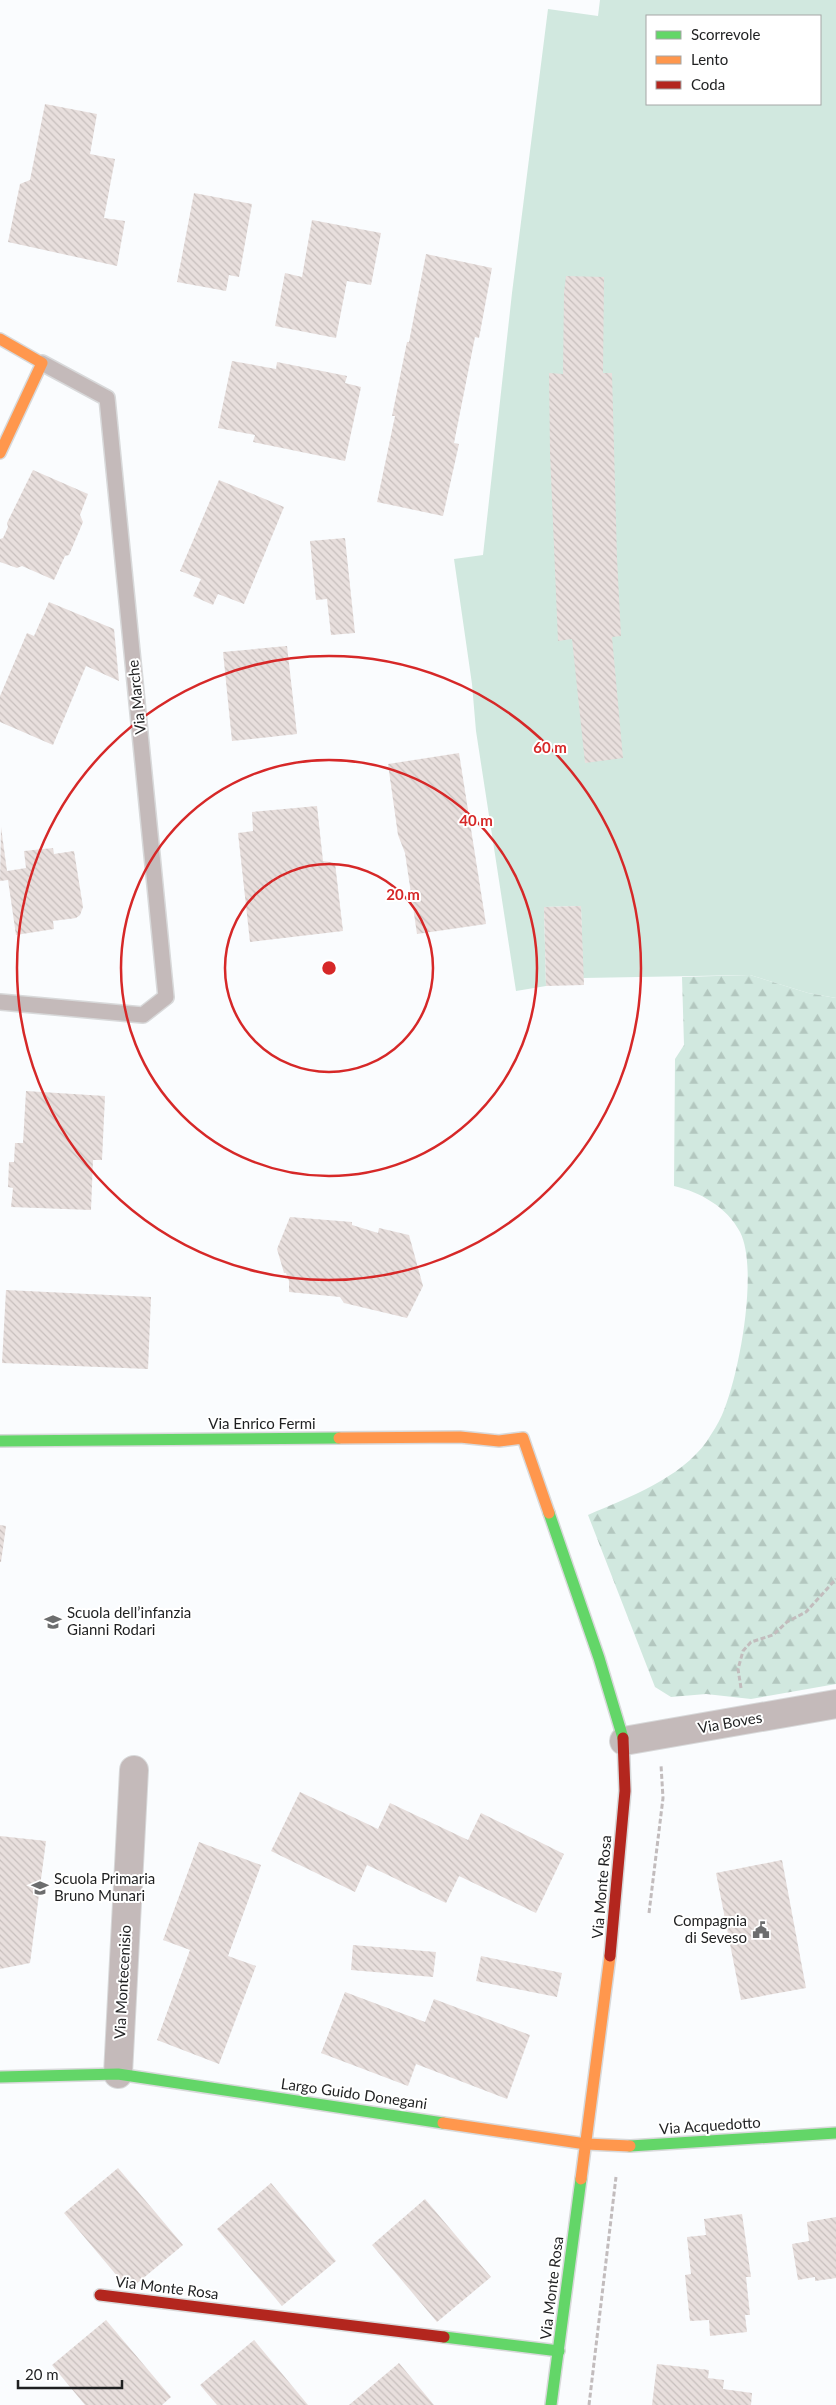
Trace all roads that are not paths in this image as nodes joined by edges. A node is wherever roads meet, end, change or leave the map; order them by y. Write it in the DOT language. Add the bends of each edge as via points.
graph roads {
  1 [pos="0,339"];
  2 [pos="42,363"];
  3 [pos="0,453"];
  4 [pos="0,1002"];
  5 [pos="523,1438"];
  6 [pos="0,1441"];
  7 [pos="836,1704"];
  8 [pos="624,1741"];
  9 [pos="134,1770"];
  10 [pos="118,2074"];
  11 [pos="0,2077"];
  12 [pos="836,2133"];
  13 [pos="586,2144"];
  14 [pos="100,2295"];
  15 [pos="559,2351"];
  16 [pos="551,2405"];
  1 -- 2 [label="street"];
  2 -- 3 [label="street"];
  2 -- 4 [label="lane, Via Marche" via="108,398 166,997 143,1015"];
  5 -- 6 [label="street, Via Enrico Fermi" via="498,1441 460,1437"];
  5 -- 8 [label="street, Via Monte Rosa" via="599,1658"];
  7 -- 8 [label="street, Via Boves"];
  8 -- 13 [label="street, Via Monte Rosa" via="625,1792 612,1949"];
  9 -- 10 [label="street, Via Montecenisio"];
  10 -- 11 [label="street, Largo Guido Donegani"];
  10 -- 13 [label="street, Largo Guido Donegani"];
  12 -- 13 [label="street, Via Acquedotto" via="620,2147"];
  13 -- 15 [label="street, Via Monte Rosa"];
  14 -- 15 [label="street, Via Monte Rosa"];
  15 -- 16 [label="street, Via Monte Rosa"];
}
